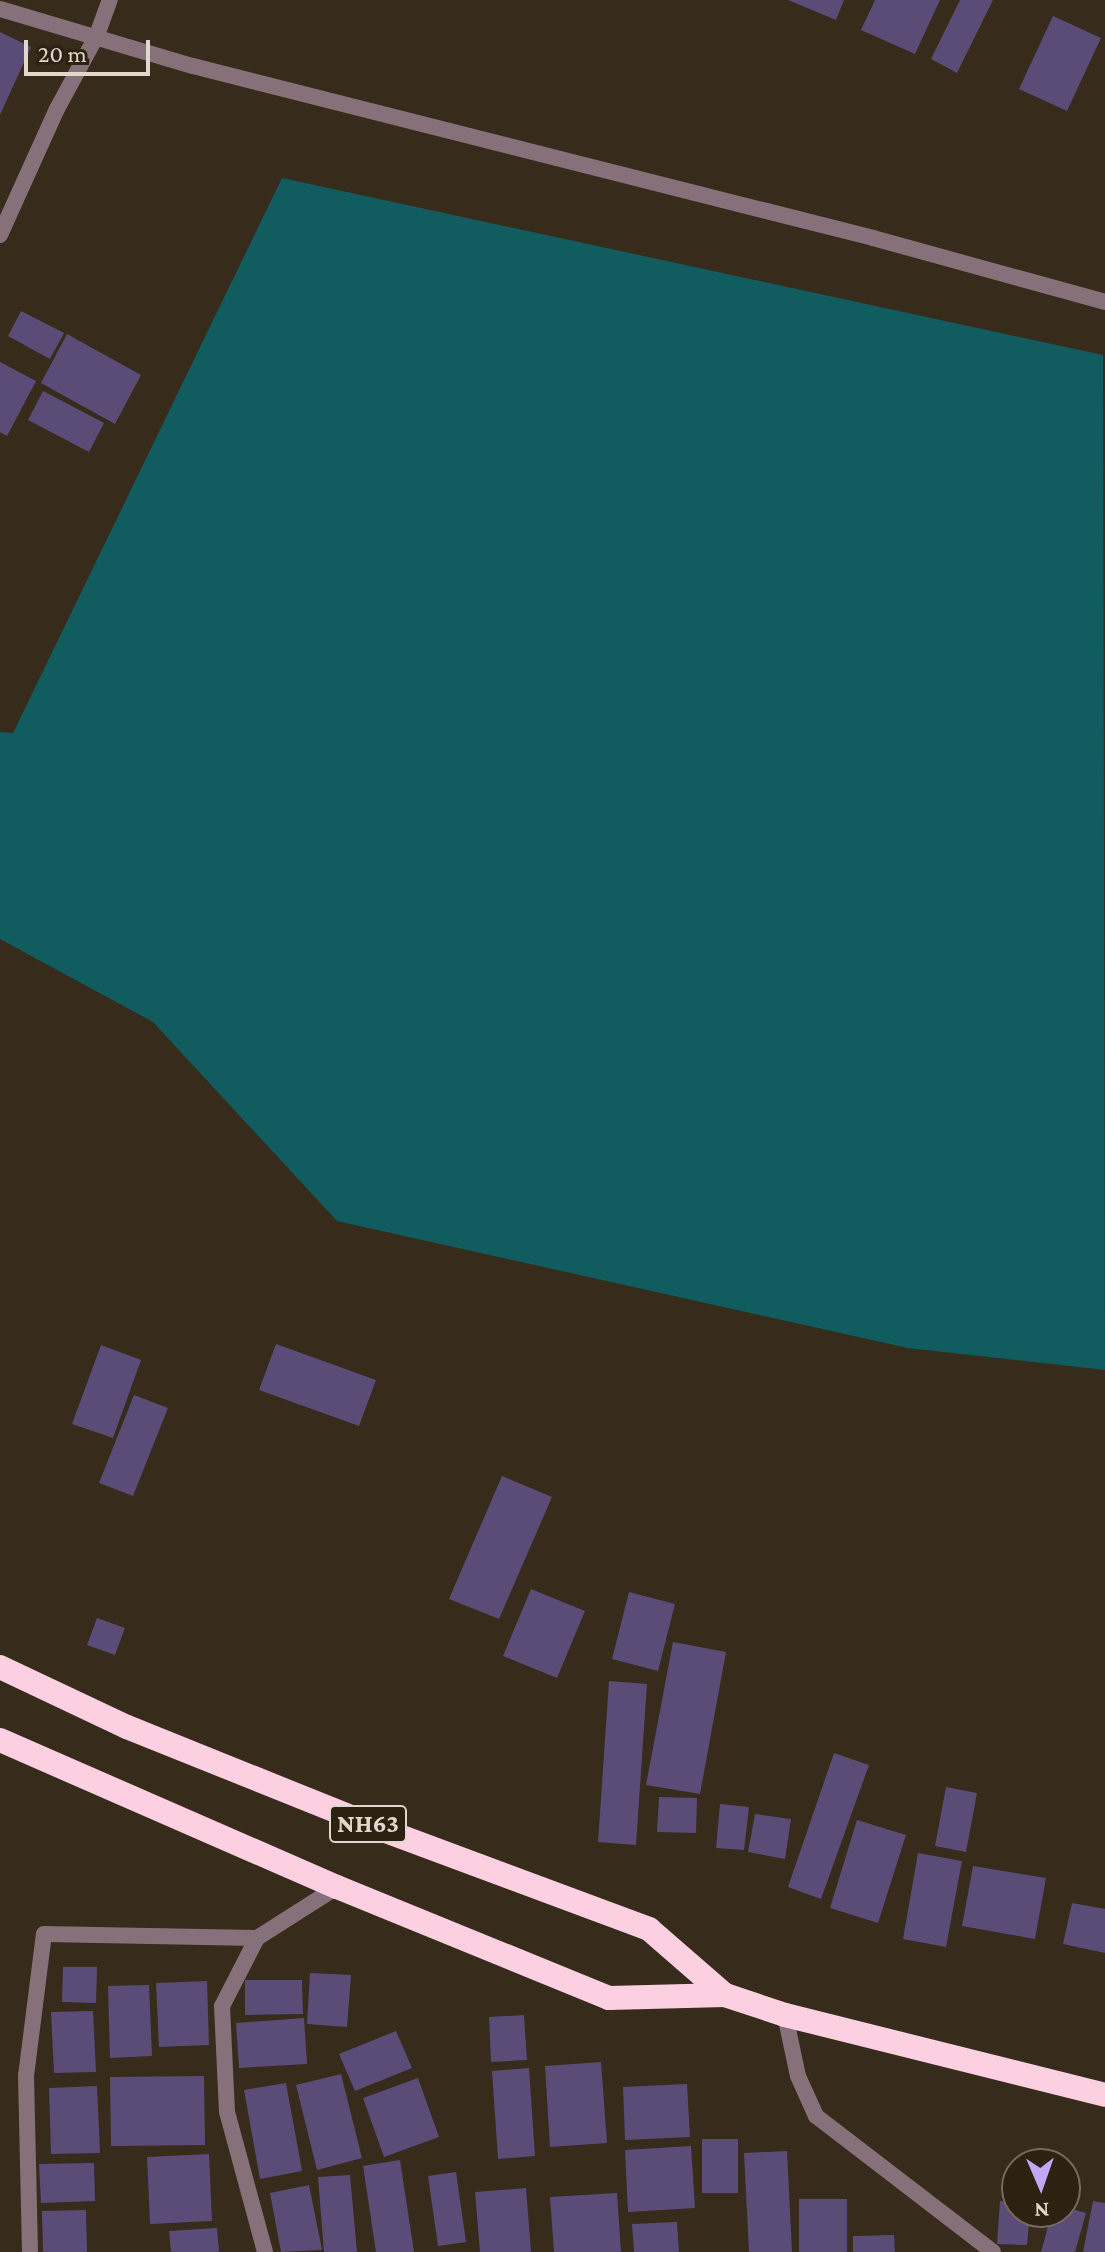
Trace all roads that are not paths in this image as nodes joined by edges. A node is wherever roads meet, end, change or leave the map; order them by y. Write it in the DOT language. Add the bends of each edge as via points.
graph roads {
  1 [pos="110,0"];
  2 [pos="0,9"];
  3 [pos="97,35"];
  4 [pos="0,235"];
  5 [pos="1105,302"];
  6 [pos="0,1667"];
  7 [pos="0,1740"];
  8 [pos="337,1887"];
  9 [pos="257,1938"];
  10 [pos="725,1995"];
  11 [pos="785,2015"];
  12 [pos="1105,2095"];
  13 [pos="30,2252"];
  14 [pos="265,2252"];
  15 [pos="993,2252"];
  1 -- 3 [label="street"];
  2 -- 3 [label="street"];
  3 -- 4 [label="street"];
  3 -- 5 [label="street" via="193,66"];
  6 -- 10 [label="highway, NH63" via="127,1727 649,1929"];
  7 -- 8 [label="highway, NH63"];
  8 -- 9 [label="street"];
  8 -- 10 [label="highway, NH63" via="609,1998"];
  9 -- 13 [label="street" via="44,1934 26,2076"];
  9 -- 14 [label="street" via="222,2006 227,2112"];
  10 -- 11 [label="highway, NH63"];
  11 -- 12 [label="highway, NH63"];
  11 -- 15 [label="street" via="798,2076 816,2116"];
}
